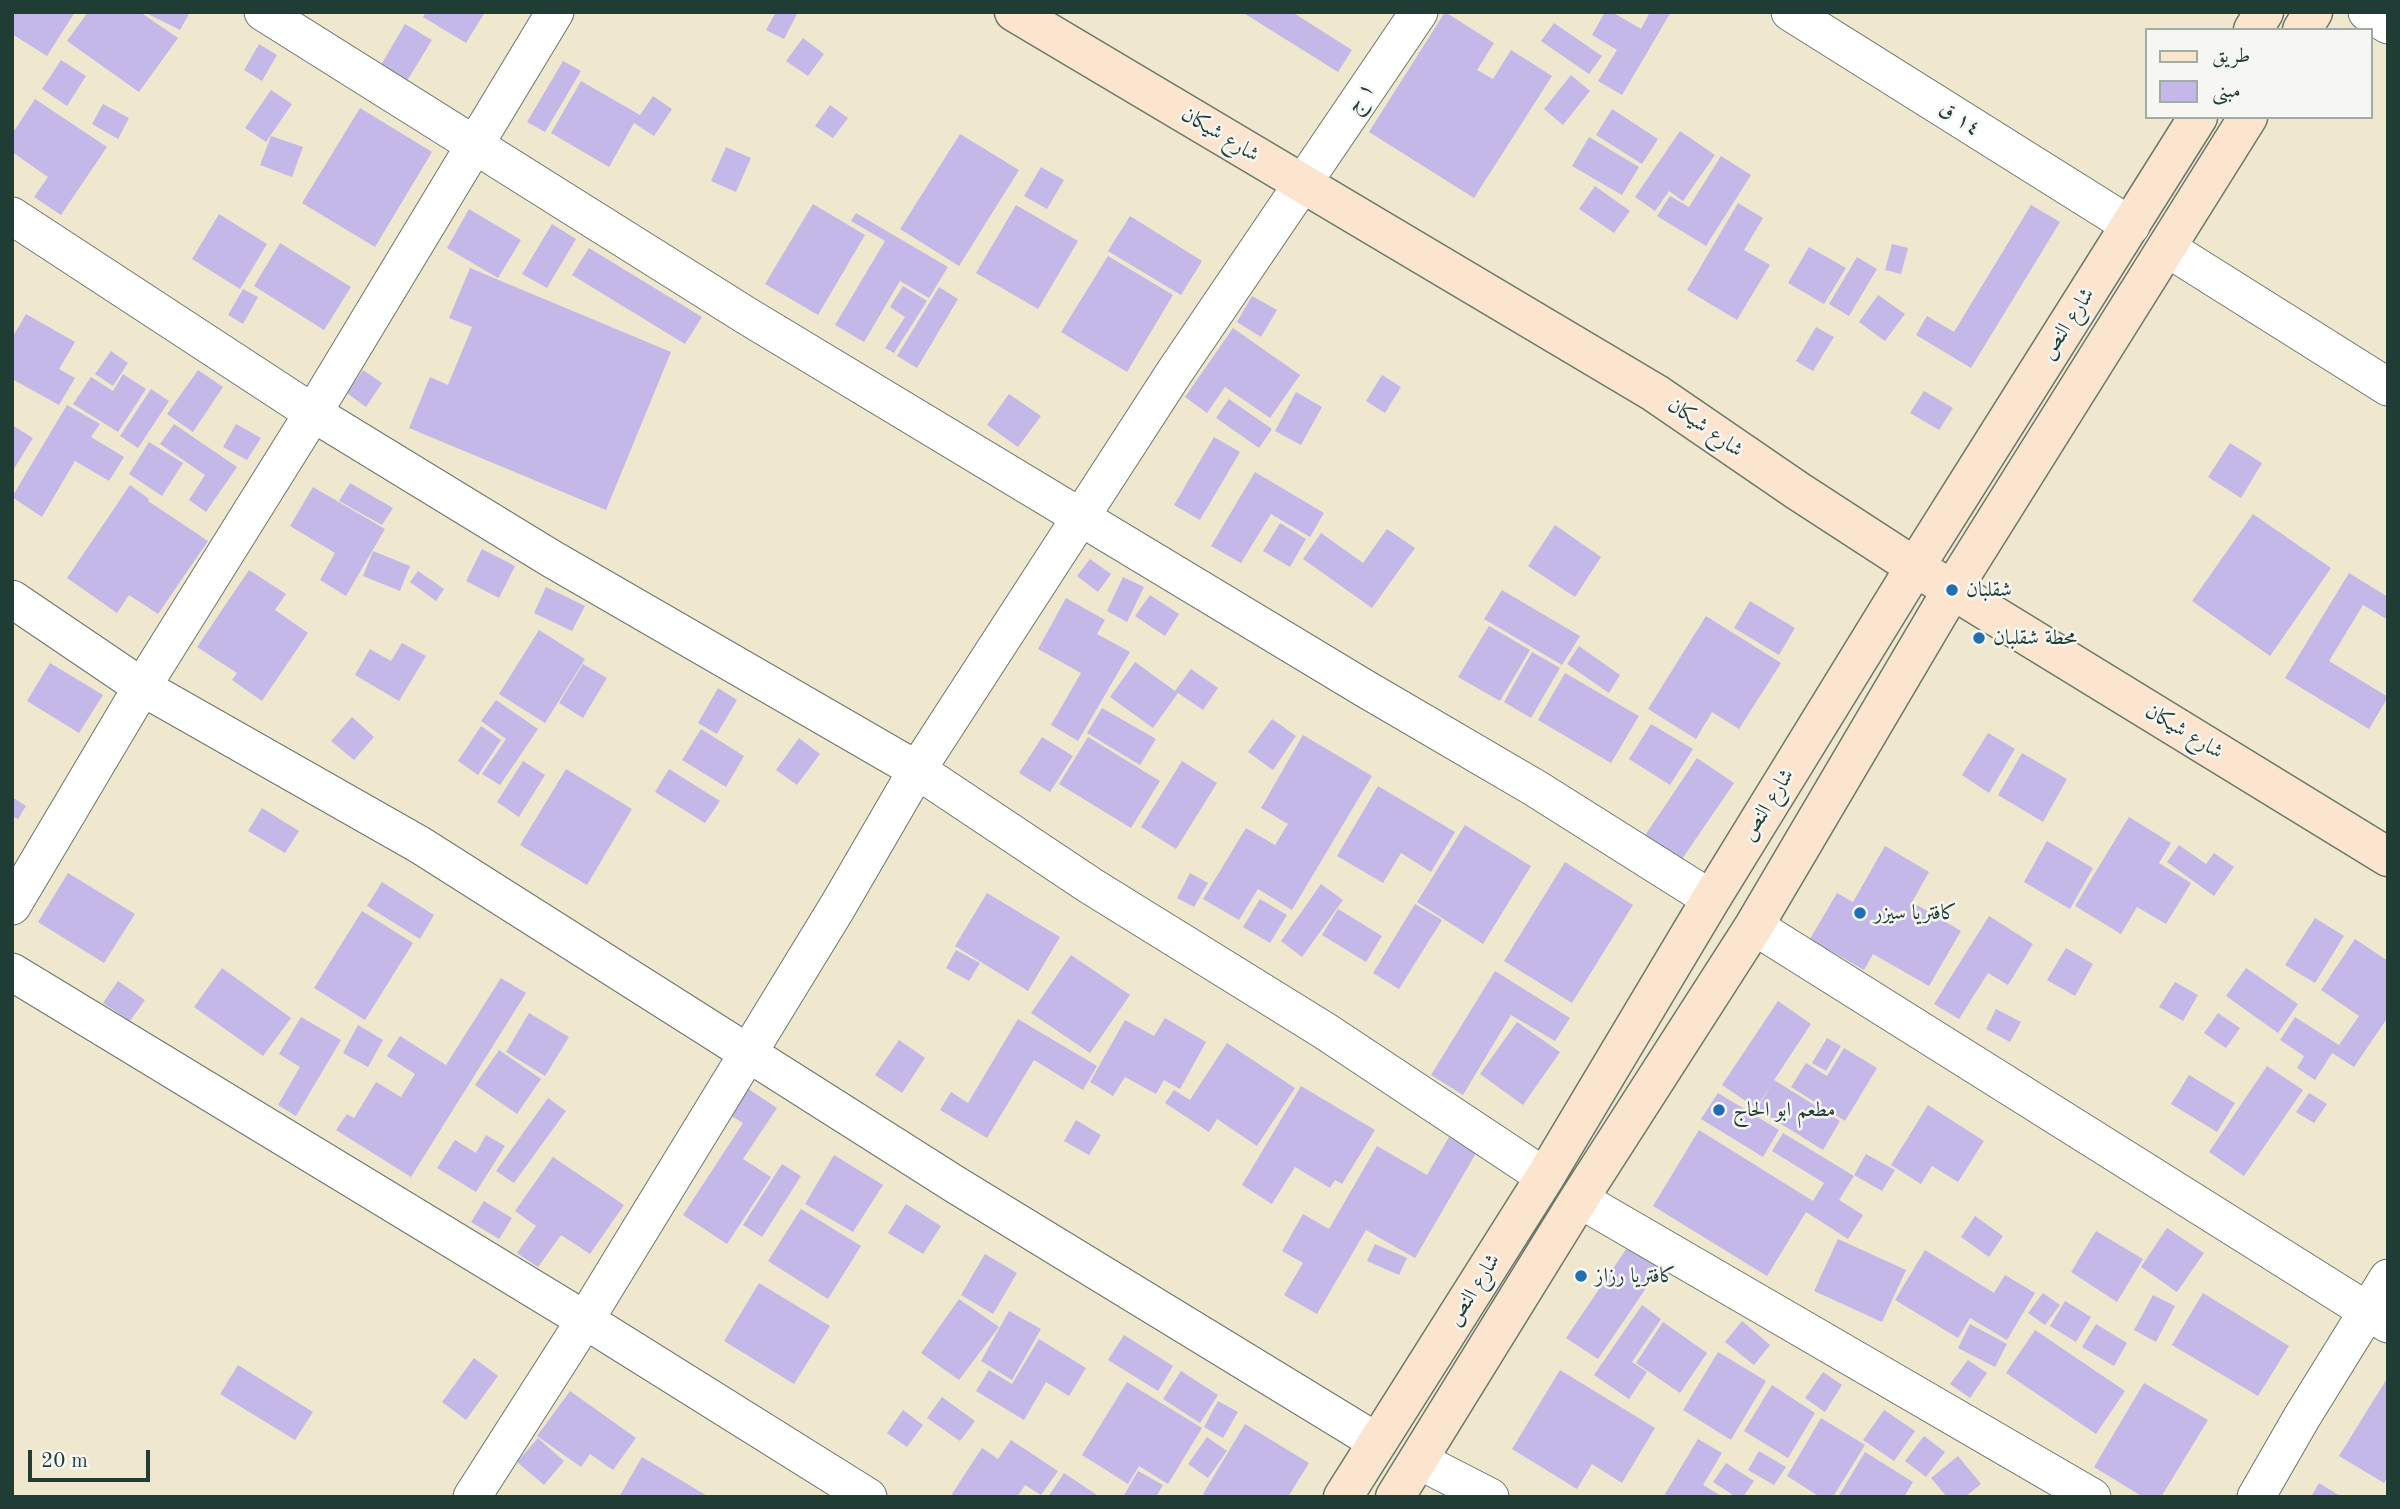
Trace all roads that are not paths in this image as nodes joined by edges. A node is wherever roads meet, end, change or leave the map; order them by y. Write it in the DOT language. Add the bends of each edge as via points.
graph roads {
  1 [pos="263,12"];
  2 [pos="555,12"];
  3 [pos="1419,12"];
  4 [pos="1790,12"];
  5 [pos="2264,12"];
  6 [pos="2313,12"];
  7 [pos="2367,12"];
  8 [pos="1035,18"];
  9 [pos="2388,25"];
  10 [pos="2254,28"];
  11 [pos="2303,28"];
  12 [pos="2197,119"];
  13 [pos="2247,119"];
  14 [pos="474,145"];
  15 [pos="1301,183"];
  16 [pos="12,216"];
  17 [pos="2130,226"];
  18 [pos="2167,248"];
  19 [pos="2388,387"];
  20 [pos="313,413"];
  21 [pos="1081,516"];
  22 [pos="1915,567"];
  23 [pos="1952,590"];
  24 [pos="12,600"];
  25 [pos="142,687"];
  26 [pos="917,771"];
  27 [pos="2388,857"];
  28 [pos="1711,899"];
  29 [pos="12,906"];
  30 [pos="1754,926"];
  31 [pos="12,972"];
  32 [pos="747,1054"];
  33 [pos="1545,1177"];
  34 [pos="1579,1199"];
  35 [pos="2388,1278"];
  36 [pos="2377,1318"];
  37 [pos="585,1320"];
  38 [pos="1377,1442"];
  39 [pos="1418,1460"];
  40 [pos="472,1497"];
  41 [pos="868,1497"];
  42 [pos="1343,1497"];
  43 [pos="1395,1497"];
  44 [pos="1490,1497"];
  45 [pos="2092,1497"];
  46 [pos="2256,1497"];
  1 -- 14 [label="street"];
  2 -- 14 [label="street"];
  3 -- 15 [label="street, ١ ج"];
  4 -- 17 [label="street, ١٤ ق"];
  5 -- 10 [label="main road"];
  6 -- 11 [label="main road"];
  7 -- 9 [label="street"];
  8 -- 15 [label="main road, شارع شيكان"];
  12 -- 17 [label="main road, شارع النص"];
  13 -- 18 [label="main road, شارع النص"];
  14 -- 20 [label="street"];
  14 -- 21 [label="street" via="747,316"];
  15 -- 21 [label="street, ١ ج"];
  15 -- 22 [label="main road, شارع شيكان" via="1655,393"];
  16 -- 20 [label="street"];
  17 -- 22 [label="main road, شارع النص"];
  18 -- 19 [label="street"];
  18 -- 23 [label="main road, شارع النص"];
  20 -- 25 [label="street"];
  20 -- 26 [label="street" via="552,559"];
  21 -- 26 [label="street, ١ ج"];
  21 -- 28 [label="street"];
  22 -- 23 [label="main road, شارع شيكان"];
  22 -- 28 [label="main road, شارع النص"];
  23 -- 27 [label="main road, شارع شيكان"];
  23 -- 30 [label="main road, شارع النص"];
  24 -- 25 [label="street"];
  25 -- 29 [label="street"];
  25 -- 32 [label="street" via="419,845"];
  26 -- 32 [label="street, ١ ج"];
  26 -- 33 [label="street"];
  28 -- 33 [label="main road, شارع النص"];
  30 -- 34 [label="main road, شارع النص"];
  30 -- 36 [label="street"];
  31 -- 37 [label="street"];
  32 -- 37 [label="street, ١ ج"];
  32 -- 38 [label="street"];
  33 -- 38 [label="main road, شارع النص"];
  34 -- 39 [label="main road, شارع النص"];
  34 -- 45 [label="street"];
  35 -- 36 [label="street"];
  36 -- 46 [label="street" via="2302,1417"];
  37 -- 40 [label="street, ١ ج"];
  37 -- 41 [label="street"];
  38 -- 42 [label="main road, شارع النص"];
  39 -- 43 [label="main road, شارع النص"];
  39 -- 44 [label="street"];
}
